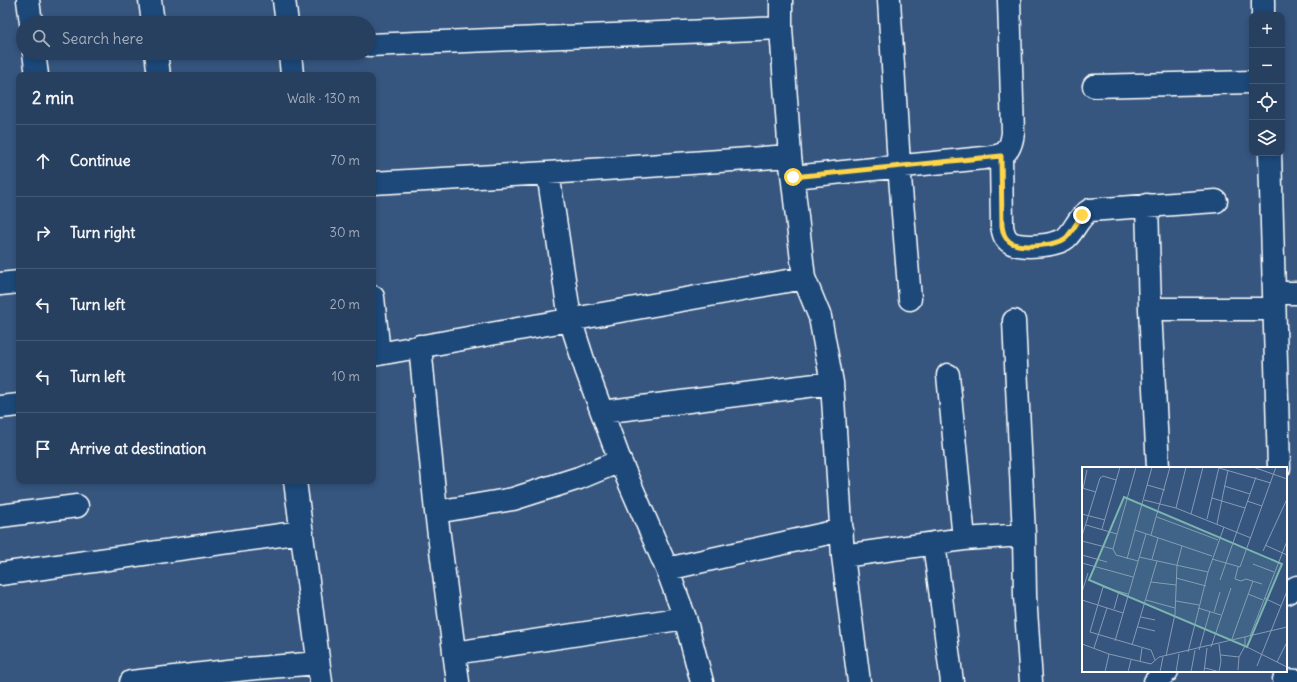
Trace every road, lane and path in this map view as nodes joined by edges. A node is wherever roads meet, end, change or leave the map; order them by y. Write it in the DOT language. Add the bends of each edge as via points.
graph roads {
  1 [pos="28,0"];
  2 [pos="150,0"];
  3 [pos="284,0"];
  4 [pos="781,0"];
  5 [pos="889,0"];
  6 [pos="1009,0"];
  7 [pos="1263,0"];
  8 [pos="1263,12"];
  9 [pos="30,16"];
  10 [pos="152,16"];
  11 [pos="286,16"];
  12 [pos="781,28"];
  13 [pos="376,45"];
  14 [pos="35,60"];
  15 [pos="157,60"];
  16 [pos="291,60"];
  17 [pos="37,72"];
  18 [pos="159,72"];
  19 [pos="292,72"];
  20 [pos="1249,82"];
  21 [pos="1094,86"];
  22 [pos="790,156"];
  23 [pos="1001,156"];
  24 [pos="1270,156"];
  25 [pos="899,165"];
  26 [pos="548,173"];
  27 [pos="793,177"];
  28 [pos="376,183"];
  29 [pos="1216,201"];
  30 [pos="1147,205"];
  31 [pos="804,278"];
  32 [pos="16,282"];
  33 [pos="0,284"];
  34 [pos="1297,293"];
  35 [pos="910,299"];
  36 [pos="1274,301"];
  37 [pos="1150,309"];
  38 [pos="570,319"];
  39 [pos="1014,321"];
  40 [pos="420,346"];
  41 [pos="376,355"];
  42 [pos="948,375"];
  43 [pos="832,382"];
  44 [pos="16,405"];
  45 [pos="0,407"];
  46 [pos="602,412"];
  47 [pos="620,461"];
  48 [pos="1158,467"];
  49 [pos="1280,467"];
  50 [pos="295,484"];
  51 [pos="77,506"];
  52 [pos="436,512"];
  53 [pos="0,516"];
  54 [pos="842,530"];
  55 [pos="302,532"];
  56 [pos="1024,535"];
  57 [pos="964,539"];
  58 [pos="934,543"];
  59 [pos="843,556"];
  60 [pos="667,569"];
  61 [pos="0,574"];
  62 [pos="1297,587"];
  63 [pos="1287,592"];
  64 [pos="685,618"];
  65 [pos="454,653"];
  66 [pos="1166,672"];
  67 [pos="320,673"];
  68 [pos="247,675"];
  69 [pos="131,682"];
  70 [pos="458,682"];
  71 [pos="702,682"];
  72 [pos="859,682"];
  73 [pos="952,682"];
  74 [pos="1031,682"];
  75 [pos="1155,682"];
  1 -- 9 [label="street"];
  2 -- 10 [label="street"];
  3 -- 11 [label="street"];
  4 -- 12 [label="street"];
  5 -- 25 [label="street"];
  6 -- 23 [label="street" via="1013,134 1012,145"];
  7 -- 8 [label="street"];
  12 -- 13 [label="street"];
  12 -- 22 [label="street"];
  14 -- 17 [label="street"];
  15 -- 18 [label="street"];
  16 -- 19 [label="street"];
  20 -- 21 [label="street"];
  22 -- 26 [label="street"];
  22 -- 27 [label="street"];
  23 -- 25 [label="street"];
  23 -- 30 [label="street" via="1002,226 1004,236 1014,245 1058,242 1066,238 1082,215 1090,210"];
  24 -- 36 [label="street"];
  25 -- 27 [label="street"];
  25 -- 35 [label="street"];
  26 -- 28 [label="street"];
  26 -- 38 [label="street"];
  27 -- 31 [label="street"];
  29 -- 30 [label="street"];
  30 -- 37 [label="street"];
  31 -- 38 [label="street"];
  31 -- 43 [label="street" via="820,317"];
  32 -- 33 [label="street"];
  34 -- 36 [label="street"];
  36 -- 37 [label="street"];
  36 -- 49 [label="street"];
  37 -- 48 [label="street"];
  38 -- 40 [label="street"];
  38 -- 46 [label="street"];
  39 -- 56 [label="street"];
  40 -- 41 [label="street"];
  40 -- 52 [label="street"];
  42 -- 57 [label="street"];
  43 -- 46 [label="street"];
  43 -- 54 [label="street"];
  44 -- 45 [label="street"];
  46 -- 47 [label="street"];
  47 -- 52 [label="street" via="579,478 512,499"];
  47 -- 60 [label="street"];
  50 -- 55 [label="street"];
  51 -- 53 [label="street"];
  52 -- 65 [label="street"];
  54 -- 59 [label="street"];
  54 -- 60 [label="street"];
  55 -- 61 [label="street"];
  55 -- 67 [label="street"];
  56 -- 57 [label="street"];
  56 -- 74 [label="street"];
  57 -- 58 [label="street"];
  58 -- 59 [label="street"];
  58 -- 73 [label="street"];
  59 -- 72 [label="street"];
  60 -- 64 [label="street"];
  62 -- 63 [label="street"];
  64 -- 65 [label="street"];
  64 -- 71 [label="street"];
  65 -- 70 [label="street"];
  66 -- 75 [label="street"];
  67 -- 68 [label="street"];
  68 -- 69 [label="street"];
}
